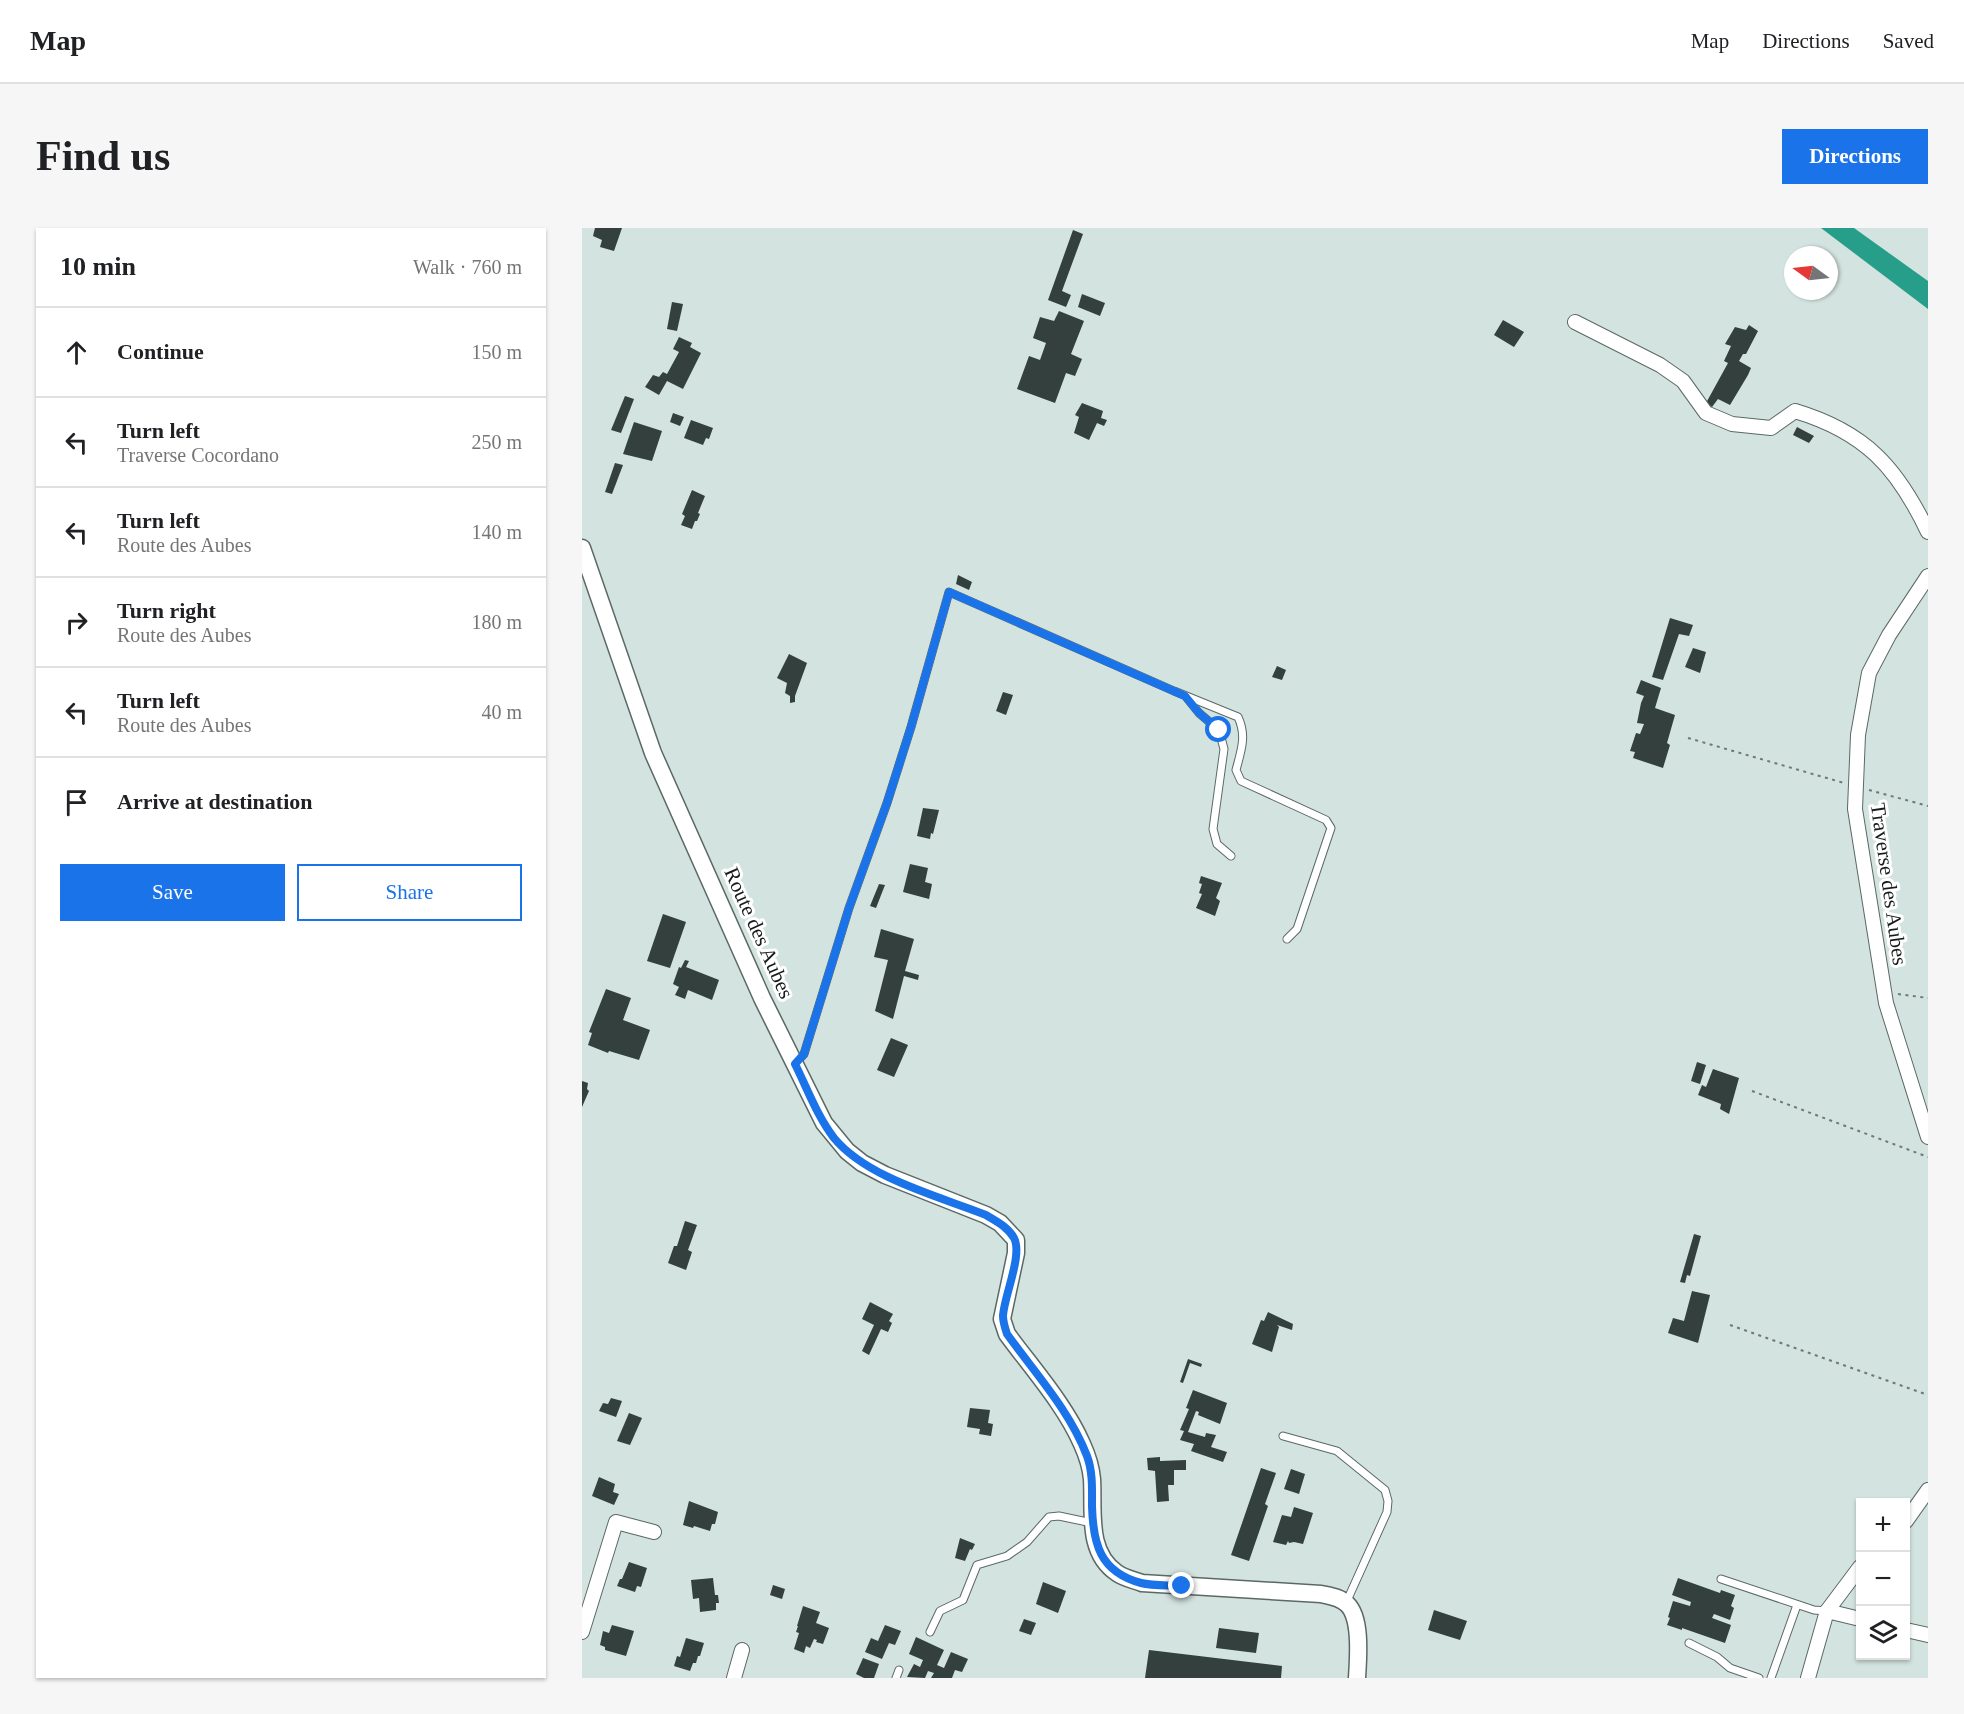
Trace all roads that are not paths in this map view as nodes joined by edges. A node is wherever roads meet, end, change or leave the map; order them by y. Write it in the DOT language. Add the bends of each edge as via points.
graph roads {
  1 [pos="1575,322"];
  2 [pos="1928,532"];
  3 [pos="582,548"];
  4 [pos="1928,576"];
  5 [pos="1185,696"];
  6 [pos="1231,856"];
  7 [pos="1287,939"];
  8 [pos="795,1064"];
  9 [pos="1928,1137"];
  10 [pos="1283,1436"];
  11 [pos="1928,1490"];
  12 [pos="1910,1514"];
  13 [pos="1092,1523"];
  14 [pos="654,1532"];
  15 [pos="1856,1572"];
  16 [pos="1721,1579"];
  17 [pos="1346,1603"];
  18 [pos="1797,1605"];
  19 [pos="1827,1611"];
  20 [pos="1856,1618"];
  21 [pos="1910,1631"];
  22 [pos="582,1632"];
  23 [pos="930,1632"];
  24 [pos="1928,1635"];
  25 [pos="1689,1643"];
  26 [pos="742,1650"];
  27 [pos="899,1670"];
  28 [pos="734,1678"];
  29 [pos="896,1678"];
  30 [pos="1358,1678"];
  31 [pos="1759,1678"];
  32 [pos="1771,1678"];
  33 [pos="1808,1678"];
  1 -- 2 [label="street" via="1660,365 1683,381 1706,413 1732,424 1771,428 1795,411 1865,443 1895,474"];
  3 -- 8 [label="street, Route des Aubes" via="653,753"];
  4 -- 9 [label="street, Traverse des Aubes" via="1869,673 1857,735 1854,809 1886,1004"];
  5 -- 6 [label="lane" via="1219,730 1224,749 1213,829 1217,844"];
  5 -- 7 [label="lane" via="1238,717 1244,740 1236,771 1241,781 1326,820 1331,828 1297,929"];
  5 -- 8 [label="lane" via="949,592 887,803 849,908 804,1054"];
  8 -- 13 [label="street, Route des Aubes" via="834,1137 862,1163 986,1215 1016,1240 1002,1319 1007,1334 1082,1442 1092,1479"];
  10 -- 17 [label="lane" via="1336,1450 1385,1490 1387,1512"];
  11 -- 12 [label="street"];
  13 -- 17 [label="street, Route des Aubes" via="1104,1561 1117,1574 1142,1583 1321,1594"];
  13 -- 23 [label="lane" via="1049,1517 1027,1542 1007,1556 977,1564 963,1600 940,1611"];
  14 -- 22 [label="street" via="616,1522"];
  15 -- 19 [label="street"];
  16 -- 18 [label="lane"];
  17 -- 30 [label="street" via="1353,1611 1358,1635"];
  18 -- 19 [label="lane"];
  18 -- 32 [label="lane"];
  19 -- 20 [label="street"];
  19 -- 33 [label="street"];
  21 -- 24 [label="street"];
  25 -- 31 [label="lane" via="1730,1668"];
  26 -- 28 [label="street"];
  27 -- 29 [label="lane"];
}
